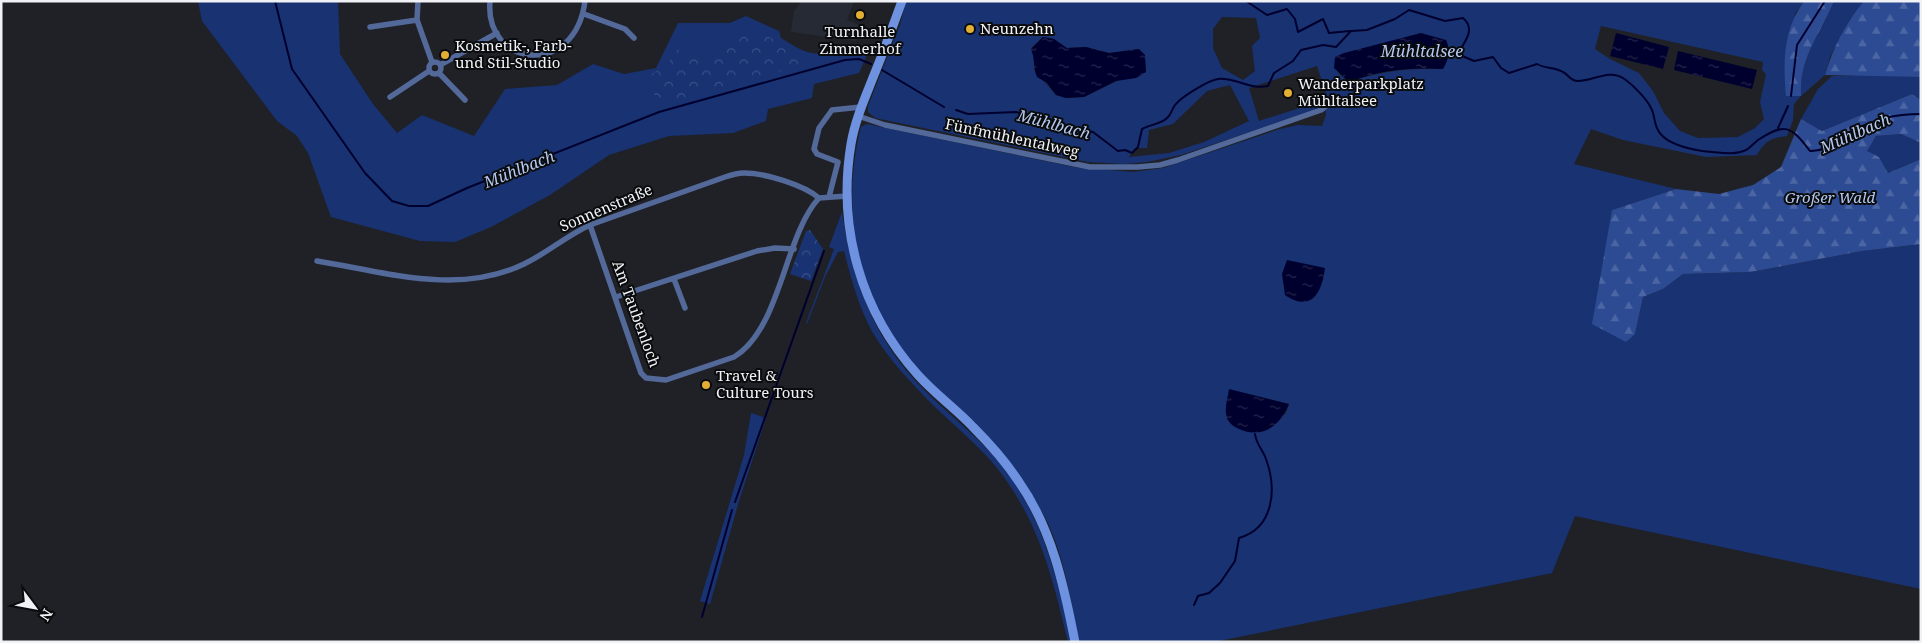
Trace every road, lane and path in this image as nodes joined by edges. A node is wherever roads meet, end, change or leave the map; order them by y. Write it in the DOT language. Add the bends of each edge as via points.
graph roads {
  1 [pos="418,1"];
  2 [pos="490,1"];
  3 [pos="585,1"];
  4 [pos="898,1"];
  5 [pos="902,1"];
  6 [pos="584,14"];
  7 [pos="897,15"];
  8 [pos="417,20"];
  9 [pos="370,27"];
  10 [pos="497,33"];
  11 [pos="634,38"];
  12 [pos="432,62"];
  13 [pos="440,65"];
  14 [pos="429,71"];
  15 [pos="438,73"];
  16 [pos="390,97"];
  17 [pos="465,100"];
  18 [pos="1331,102"];
  19 [pos="861,107"];
  20 [pos="858,116"];
  21 [pos="847,196"];
  22 [pos="829,197"];
  23 [pos="819,198"];
  24 [pos="590,225"];
  25 [pos="794,249"];
  26 [pos="317,261"];
  27 [pos="674,279"];
  28 [pos="616,297"];
  29 [pos="685,308"];
  30 [pos="1076,642"];
  1 -- 8 [label="street"];
  2 -- 10 [label="street"];
  3 -- 6 [label="street"];
  4 -- 7 [label="street"];
  5 -- 7 [label="street"];
  6 -- 10 [label="street" via="568,43 543,55 513,49"];
  6 -- 11 [label="street" via="625,29"];
  7 -- 19 [label="street"];
  8 -- 9 [label="street"];
  8 -- 12 [label="street"];
  10 -- 13 [label="street"];
  12 -- 13 [label="street"];
  12 -- 14 [label="street"];
  13 -- 15 [label="street"];
  14 -- 15 [label="street"];
  14 -- 16 [label="street"];
  15 -- 17 [label="street"];
  18 -- 20 [label="street, Fünfmühlentalweg" via="1321,110 1213,148 1160,165 1138,168 1090,167 885,125"];
  19 -- 20 [label="street"];
  19 -- 22 [label="street" via="832,110 819,128 814,149 817,154 838,162"];
  20 -- 21 [label="street" via="851,142"];
  21 -- 22 [label="street"];
  21 -- 30 [label="street" via="858,271 879,323 919,377 973,427 1020,484 1042,522 1058,563"];
  22 -- 23 [label="street"];
  23 -- 24 [label="street, Sonnenstraße" via="809,190 744,173 671,194"];
  23 -- 25 [label="street, Am Taubenloch" via="805,218"];
  24 -- 26 [label="street, Sonnenstraße" via="525,264 497,275 473,279 418,280"];
  24 -- 28 [label="street, Am Taubenloch"];
  25 -- 27 [label="street" via="758,251"];
  25 -- 28 [label="street, Am Taubenloch" via="767,315 743,352 666,380 646,378 641,373"];
  27 -- 28 [label="street"];
  27 -- 29 [label="street"];
}
